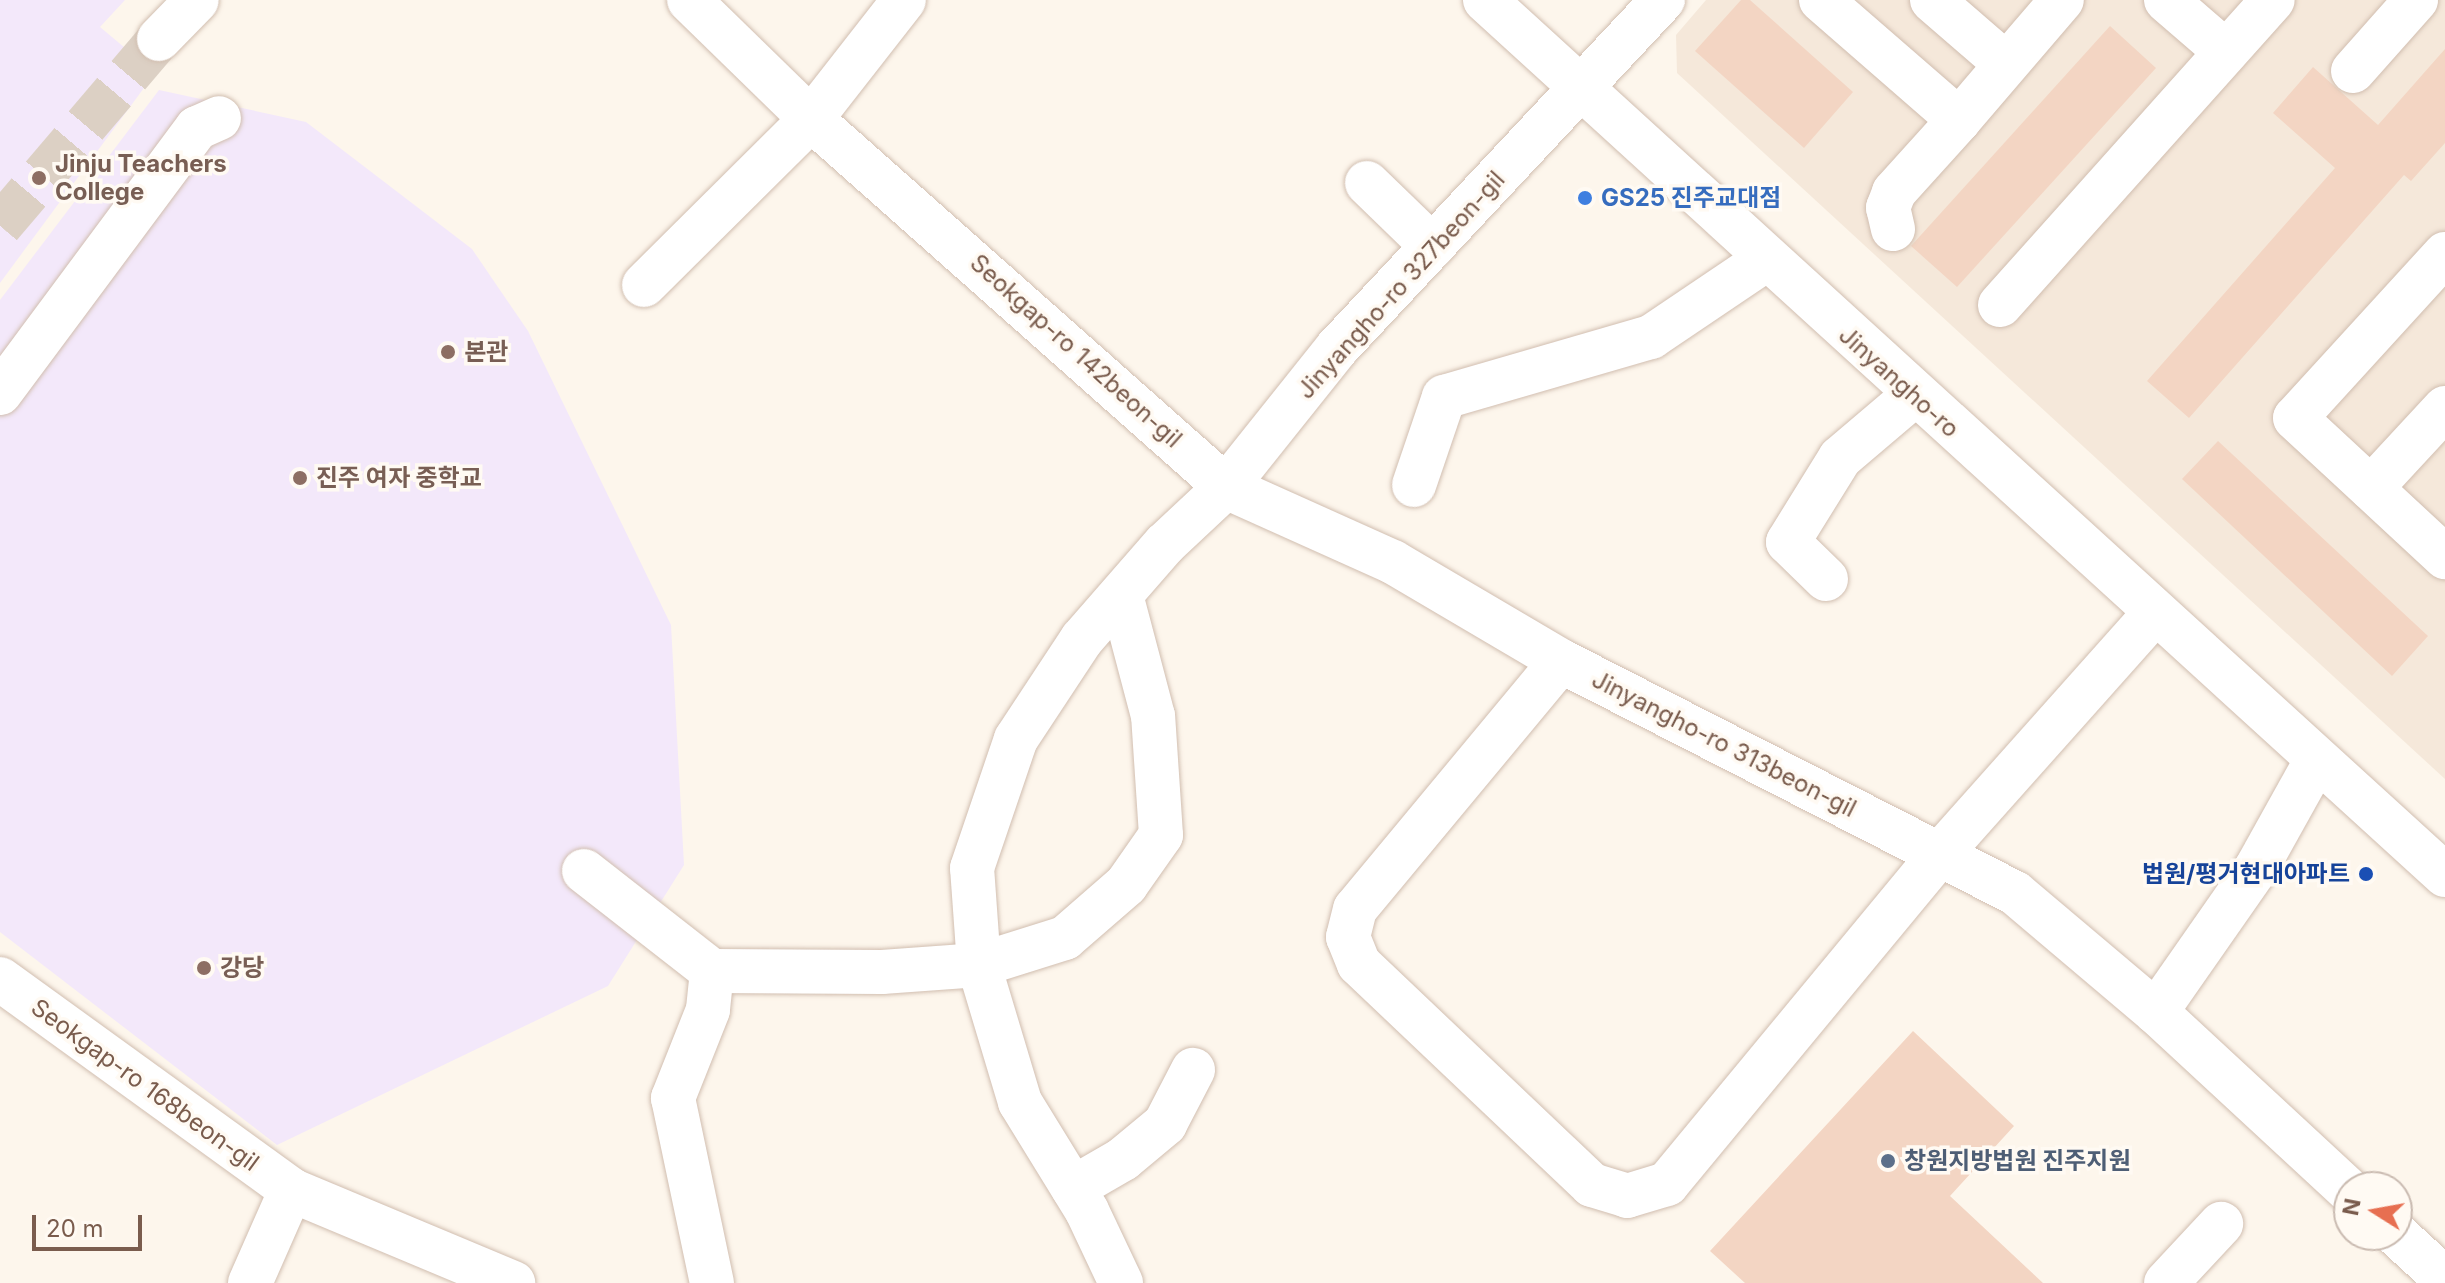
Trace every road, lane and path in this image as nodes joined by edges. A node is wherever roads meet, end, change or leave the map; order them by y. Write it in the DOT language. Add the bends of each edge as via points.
graph roads {
  1 [pos="197,0"];
  2 [pos="689,0"];
  3 [pos="904,0"];
  4 [pos="1485,0"];
  5 [pos="1663,0"];
  6 [pos="1821,0"];
  7 [pos="1932,0"];
  8 [pos="2061,0"];
  9 [pos="2166,0"];
  10 [pos="2273,0"];
  11 [pos="2416,0"];
  12 [pos="159,39"];
  13 [pos="2226,52"];
  14 [pos="2006,64"];
  15 [pos="2353,71"];
  16 [pos="1583,88"];
  17 [pos="219,118"];
  18 [pos="811,119"];
  19 [pos="1959,120"];
  20 [pos="1367,183"];
  21 [pos="1893,229"];
  22 [pos="1432,246"];
  23 [pos="2445,254"];
  24 [pos="1765,260"];
  25 [pos="644,285"];
  26 [pos="2000,305"];
  27 [pos="0,393"];
  28 [pos="1914,395"];
  29 [pos="2445,408"];
  30 [pos="1414,485"];
  31 [pos="1226,487"];
  32 [pos="2371,488"];
  33 [pos="2445,557"];
  34 [pos="1826,579"];
  35 [pos="1121,595"];
  36 [pos="2153,615"];
  37 [pos="1561,661"];
  38 [pos="2316,761"];
  39 [pos="1941,853"];
  40 [pos="584,871"];
  41 [pos="2445,875"];
  42 [pos="979,965"];
  43 [pos="712,971"];
  44 [pos="0,979"];
  45 [pos="2156,1012"];
  46 [pos="1193,1070"];
  47 [pos="2333,1176"];
  48 [pos="1073,1188"];
  49 [pos="291,1190"];
  50 [pos="2221,1224"];
  51 [pos="2413,1250"];
  52 [pos="2437,1273"];
  53 [pos="250,1283"];
  54 [pos="513,1283"];
  55 [pos="712,1283"];
  56 [pos="1121,1283"];
  57 [pos="2166,1283"];
  1 -- 12 [label="street"];
  2 -- 18 [label="street, Seokgap-ro 142beon-gil"];
  3 -- 18 [label="street"];
  4 -- 16 [label="street, Jinyangho-ro"];
  5 -- 16 [label="street, Jinyangho-ro 327beon-gil"];
  6 -- 19 [label="street"];
  7 -- 14 [label="street"];
  8 -- 14 [label="street"];
  9 -- 13 [label="street"];
  10 -- 13 [label="street"];
  11 -- 15 [label="street"];
  13 -- 26 [label="street"];
  14 -- 19 [label="street"];
  16 -- 22 [label="street, Jinyangho-ro 327beon-gil"];
  16 -- 24 [label="street, Jinyangho-ro"];
  17 -- 27 [label="street" via="197,128"];
  18 -- 25 [label="street"];
  18 -- 31 [label="street, Seokgap-ro 142beon-gil"];
  19 -- 21 [label="street" via="1894,192 1888,208"];
  20 -- 22 [label="street"];
  22 -- 31 [label="street, Jinyangho-ro 327beon-gil" via="1337,348"];
  23 -- 32 [label="street" via="2295,418"];
  24 -- 28 [label="street, Jinyangho-ro"];
  24 -- 30 [label="street" via="1651,337 1444,397"];
  28 -- 34 [label="street" via="1840,458 1788,542"];
  28 -- 36 [label="street, Jinyangho-ro"];
  29 -- 32 [label="street"];
  31 -- 35 [label="street"];
  31 -- 37 [label="street, Jinyangho-ro 313beon-gil" via="1393,562"];
  32 -- 33 [label="street"];
  35 -- 42 [label="street" via="1082,639 1016,739 972,868"];
  35 -- 42 [label="street" via="1153,716 1161,835 1126,885 1065,938"];
  36 -- 38 [label="street, Jinyangho-ro"];
  36 -- 39 [label="street"];
  37 -- 39 [label="street, Jinyangho-ro 313beon-gil"];
  37 -- 39 [label="street" via="1355,909 1348,937 1359,964 1592,1185 1627,1196 1667,1184"];
  38 -- 41 [label="street, Jinyangho-ro"];
  38 -- 45 [label="street" via="2257,867"];
  39 -- 45 [label="street, Jinyangho-ro 313beon-gil" via="2015,893"];
  40 -- 43 [label="street"];
  42 -- 43 [label="street" via="882,972"];
  42 -- 48 [label="street" via="1020,1102"];
  43 -- 55 [label="street" via="708,1010 673,1098"];
  44 -- 49 [label="street, Seokgap-ro 168beon-gil"];
  45 -- 47 [label="street, Jinyangho-ro 313beon-gil"];
  46 -- 48 [label="street" via="1165,1124 1123,1159"];
  48 -- 56 [label="street"];
  49 -- 53 [label="street"];
  49 -- 54 [label="street, Seokgap-ro 168beon-gil"];
  50 -- 57 [label="street"];
  51 -- 52 [label="street"];
}
